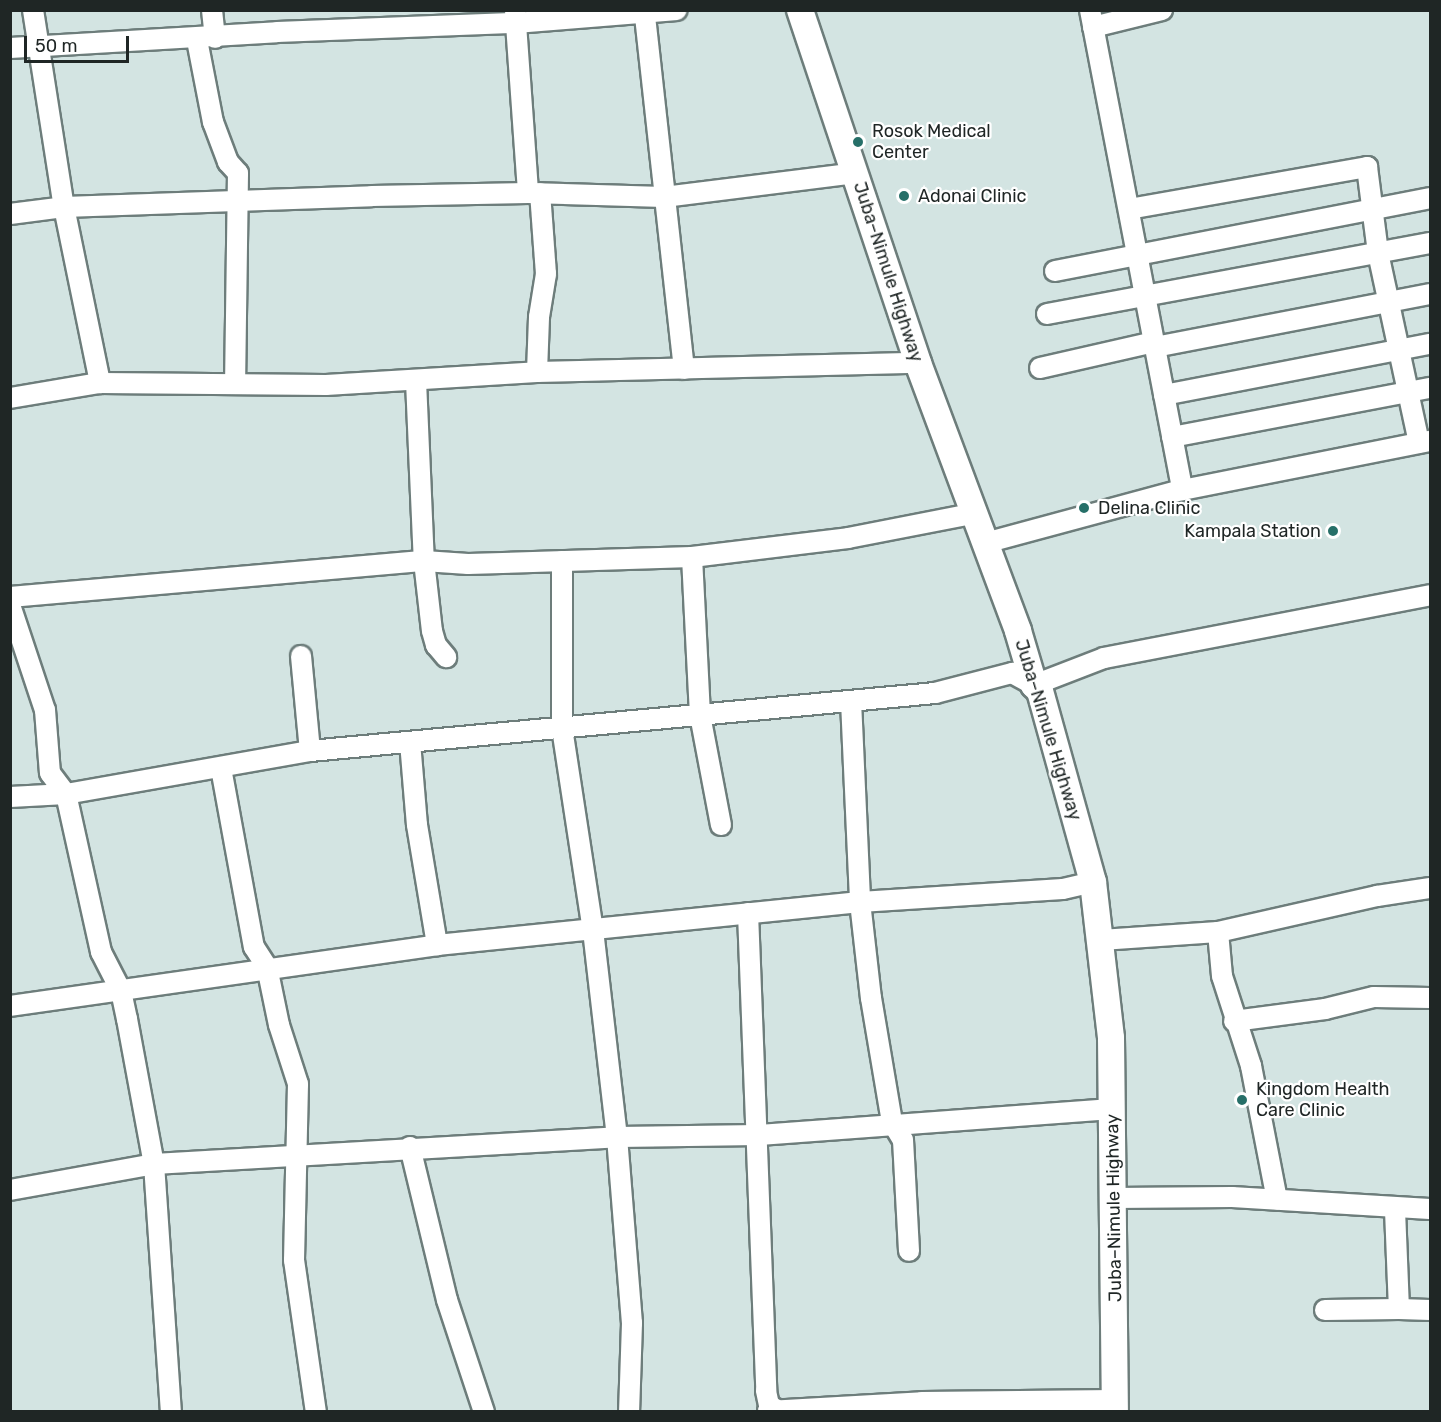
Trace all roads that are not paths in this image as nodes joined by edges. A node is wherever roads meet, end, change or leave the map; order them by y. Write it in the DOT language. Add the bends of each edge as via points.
graph roads {
  1 [pos="33,10"];
  2 [pos="212,10"];
  3 [pos="676,10"];
  4 [pos="800,10"];
  5 [pos="1162,10"];
  6 [pos="645,16"];
  7 [pos="515,17"];
  8 [pos="1092,19"];
  9 [pos="206,39"];
  10 [pos="40,46"];
  11 [pos="10,48"];
  12 [pos="856,172"];
  13 [pos="534,193"];
  14 [pos="664,197"];
  15 [pos="1431,198"];
  16 [pos="240,201"];
  17 [pos="64,207"];
  18 [pos="1129,209"];
  19 [pos="1371,210"];
  20 [pos="10,214"];
  21 [pos="1431,243"];
  22 [pos="1378,253"];
  23 [pos="1138,255"];
  24 [pos="1055,271"];
  25 [pos="1431,294"];
  26 [pos="1146,297"];
  27 [pos="1391,302"];
  28 [pos="1047,314"];
  29 [pos="1155,344"];
  30 [pos="1431,344"];
  31 [pos="1401,350"];
  32 [pos="918,363"];
  33 [pos="1040,368"];
  34 [pos="684,369"];
  35 [pos="537,372"];
  36 [pos="416,381"];
  37 [pos="235,382"];
  38 [pos="100,383"];
  39 [pos="1431,388"];
  40 [pos="1409,392"];
  41 [pos="1164,395"];
  42 [pos="10,398"];
  43 [pos="1172,437"];
  44 [pos="1425,442"];
  45 [pos="1182,490"];
  46 [pos="971,514"];
  47 [pos="985,543"];
  48 [pos="692,557"];
  49 [pos="424,561"];
  50 [pos="562,561"];
  51 [pos="1431,595"];
  52 [pos="10,597"];
  53 [pos="10,605"];
  54 [pos="301,656"];
  55 [pos="446,657"];
  56 [pos="1034,685"];
  57 [pos="851,701"];
  58 [pos="700,715"];
  59 [pos="562,728"];
  60 [pos="410,742"];
  61 [pos="310,752"];
  62 [pos="221,768"];
  63 [pos="66,794"];
  64 [pos="10,797"];
  65 [pos="721,825"];
  66 [pos="1093,882"];
  67 [pos="1431,888"];
  68 [pos="860,902"];
  69 [pos="748,913"];
  70 [pos="593,930"];
  71 [pos="1218,932"];
  72 [pos="1101,940"];
  73 [pos="437,945"];
  74 [pos="267,967"];
  75 [pos="121,992"];
  76 [pos="1431,998"];
  77 [pos="10,1006"];
  78 [pos="1234,1020"];
  79 [pos="1112,1109"];
  80 [pos="892,1122"];
  81 [pos="759,1135"];
  82 [pos="617,1137"];
  83 [pos="410,1147"];
  84 [pos="295,1156"];
  85 [pos="154,1164"];
  86 [pos="10,1190"];
  87 [pos="1114,1198"];
  88 [pos="1276,1200"];
  89 [pos="1431,1209"];
  90 [pos="1395,1210"];
  91 [pos="909,1251"];
  92 [pos="1399,1309"];
  93 [pos="1324,1310"];
  94 [pos="1431,1310"];
  95 [pos="1115,1406"];
  96 [pos="171,1412"];
  97 [pos="316,1412"];
  98 [pos="484,1412"];
  99 [pos="629,1412"];
  100 [pos="765,1412"];
  101 [pos="780,1412"];
  1 -- 10 [label="street"];
  2 -- 9 [label="street"];
  3 -- 6 [label="street"];
  4 -- 12 [label="main road, Juba–Nimule Highway"];
  5 -- 8 [label="street"];
  6 -- 7 [label="street"];
  6 -- 14 [label="street"];
  7 -- 9 [label="street"];
  7 -- 13 [label="street"];
  8 -- 18 [label="street"];
  9 -- 10 [label="street"];
  9 -- 16 [label="street" via="213,122 228,162 238,173"];
  10 -- 11 [label="street"];
  10 -- 17 [label="street"];
  12 -- 14 [label="street"];
  12 -- 32 [label="main road, Juba–Nimule Highway"];
  13 -- 14 [label="street"];
  13 -- 16 [label="street"];
  13 -- 35 [label="street" via="546,274"];
  14 -- 34 [label="street"];
  15 -- 19 [label="street"];
  16 -- 17 [label="street"];
  16 -- 37 [label="street" via="234,300"];
  17 -- 20 [label="street"];
  17 -- 38 [label="street"];
  18 -- 19 [label="street" via="1367,167"];
  18 -- 23 [label="street"];
  19 -- 22 [label="street"];
  19 -- 23 [label="street"];
  21 -- 22 [label="street"];
  22 -- 26 [label="street"];
  22 -- 27 [label="street"];
  23 -- 24 [label="street"];
  23 -- 26 [label="street"];
  25 -- 27 [label="street"];
  26 -- 28 [label="street"];
  26 -- 29 [label="street"];
  27 -- 29 [label="street"];
  27 -- 31 [label="street"];
  29 -- 33 [label="street"];
  29 -- 41 [label="street"];
  30 -- 31 [label="street"];
  31 -- 40 [label="street"];
  31 -- 41 [label="street"];
  32 -- 34 [label="street"];
  32 -- 46 [label="main road, Juba–Nimule Highway"];
  34 -- 35 [label="street"];
  35 -- 36 [label="street"];
  36 -- 37 [label="street" via="326,385"];
  36 -- 49 [label="street"];
  37 -- 38 [label="street"];
  38 -- 42 [label="street"];
  39 -- 40 [label="street"];
  40 -- 43 [label="street"];
  40 -- 44 [label="street"];
  41 -- 43 [label="street"];
  43 -- 45 [label="street"];
  44 -- 45 [label="street"];
  45 -- 47 [label="street"];
  46 -- 47 [label="main road, Juba–Nimule Highway"];
  46 -- 48 [label="street" via="848,538"];
  47 -- 56 [label="main road, Juba–Nimule Highway"];
  48 -- 50 [label="street"];
  48 -- 58 [label="street"];
  49 -- 50 [label="street"];
  49 -- 52 [label="street"];
  49 -- 55 [label="street" via="432,631 436,645"];
  50 -- 59 [label="street"];
  51 -- 56 [label="street" via="1104,658"];
  53 -- 63 [label="street" via="45,710 50,772"];
  54 -- 61 [label="street"];
  56 -- 57 [label="street" via="1012,673 935,693"];
  56 -- 66 [label="main road, Juba–Nimule Highway" via="1040,691"];
  57 -- 58 [label="street"];
  57 -- 68 [label="street"];
  58 -- 59 [label="street"];
  58 -- 65 [label="street"];
  59 -- 60 [label="street"];
  59 -- 70 [label="street"];
  60 -- 61 [label="street"];
  60 -- 73 [label="street" via="417,825"];
  61 -- 62 [label="street"];
  62 -- 63 [label="street"];
  62 -- 74 [label="street" via="254,947"];
  63 -- 64 [label="street"];
  63 -- 75 [label="street" via="101,952"];
  66 -- 68 [label="street" via="1063,889"];
  66 -- 72 [label="main road, Juba–Nimule Highway"];
  67 -- 71 [label="street" via="1377,896"];
  68 -- 69 [label="street"];
  68 -- 80 [label="street"];
  69 -- 70 [label="street"];
  69 -- 81 [label="street"];
  70 -- 73 [label="street"];
  70 -- 82 [label="street"];
  71 -- 72 [label="street"];
  71 -- 78 [label="street" via="1222,976"];
  72 -- 79 [label="main road, Juba–Nimule Highway" via="1111,1038"];
  73 -- 74 [label="street"];
  74 -- 75 [label="street"];
  74 -- 84 [label="street" via="279,1026 298,1084"];
  75 -- 77 [label="street"];
  75 -- 85 [label="street"];
  76 -- 78 [label="street" via="1374,997 1325,1009"];
  78 -- 88 [label="street" via="1251,1066"];
  79 -- 80 [label="street"];
  79 -- 87 [label="main road, Juba–Nimule Highway"];
  80 -- 81 [label="street"];
  80 -- 91 [label="street" via="903,1140"];
  81 -- 82 [label="street"];
  81 -- 101 [label="street" via="766,1391 769,1405"];
  82 -- 83 [label="street"];
  82 -- 99 [label="street" via="632,1323"];
  83 -- 84 [label="street"];
  83 -- 98 [label="street" via="447,1300"];
  84 -- 85 [label="street"];
  84 -- 97 [label="street" via="294,1260"];
  85 -- 86 [label="street"];
  85 -- 96 [label="street"];
  87 -- 88 [label="street"];
  87 -- 95 [label="main road, Juba–Nimule Highway"];
  88 -- 90 [label="street"];
  89 -- 90 [label="street"];
  90 -- 92 [label="street"];
  92 -- 93 [label="street"];
  92 -- 94 [label="street"];
  95 -- 101 [label="street" via="922,1402"];
  100 -- 101 [label="street"];
}
